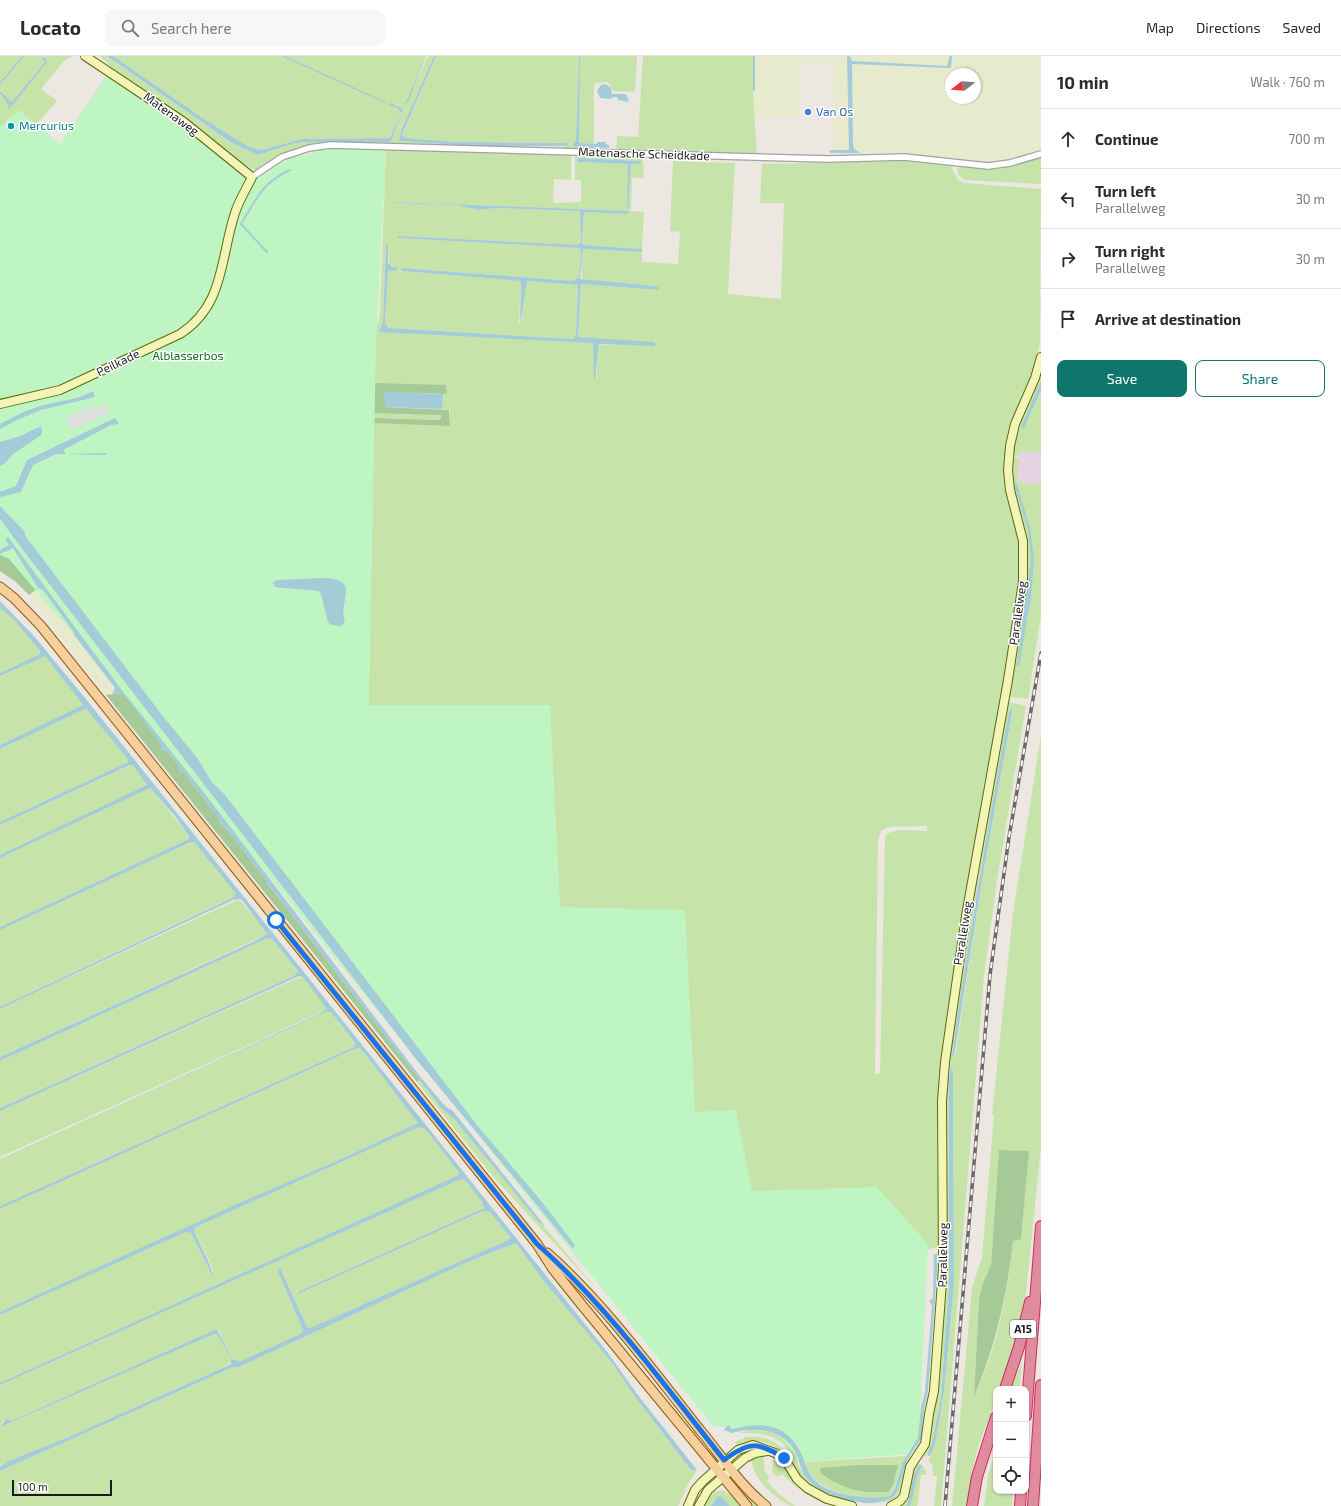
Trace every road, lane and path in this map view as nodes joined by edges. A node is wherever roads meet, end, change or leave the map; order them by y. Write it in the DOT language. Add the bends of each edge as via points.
graph roads {
  1 [pos="85,56"];
  2 [pos="1041,154"];
  3 [pos="252,177"];
  4 [pos="1041,357"];
  5 [pos="0,404"];
  6 [pos="0,587"];
  7 [pos="1041,1226"];
  8 [pos="537,1244"];
  9 [pos="1038,1269"];
  10 [pos="1041,1385"];
  11 [pos="1006,1386"];
  12 [pos="1028,1386"];
  13 [pos="994,1422"];
  14 [pos="769,1451"];
  15 [pos="724,1460"];
  16 [pos="715,1469"];
  17 [pos="732,1470"];
  18 [pos="723,1478"];
  19 [pos="1021,1494"];
  20 [pos="688,1506"];
  21 [pos="699,1506"];
  22 [pos="747,1506"];
  23 [pos="766,1506"];
  24 [pos="852,1506"];
  25 [pos="890,1506"];
  26 [pos="972,1506"];
  27 [pos="1020,1506"];
  28 [pos="1033,1506"];
  1 -- 3 [label="street, Matenaweg" via="184,122"];
  2 -- 3 [label="street, Matenasche Scheidkade" via="988,166 904,158 828,159 330,145 309,148 282,157"];
  3 -- 5 [label="street, Peilkade" via="235,211 219,282 211,301 194,324 180,334 60,390"];
  4 -- 25 [label="street, Parallelweg" via="1035,378 1015,424 1010,446 1008,470 1010,490 1023,541 1023,582 966,916 945,1062 942,1100 944,1250 934,1391 928,1414 925,1444 910,1467 904,1496"];
  6 -- 8 [label="main road" via="41,626"];
  7 -- 9 [label="highway, A15"];
  8 -- 15 [label="main road" via="560,1264 608,1317"];
  8 -- 16 [label="main road" via="553,1269"];
  9 -- 11 [label="highway, A15" via="1019,1347"];
  9 -- 12 [label="highway, A15"];
  10 -- 28 [label="highway"];
  13 -- 26 [label="highway" via="977,1477"];
  14 -- 15 [label="street" via="753,1444 741,1448"];
  14 -- 17 [label="street" via="755,1452"];
  14 -- 24 [label="street" via="784,1458 797,1478 808,1488 827,1499"];
  15 -- 16 [label="street"];
  15 -- 17 [label="main road"];
  16 -- 18 [label="main road"];
  16 -- 20 [label="street" via="694,1490"];
  17 -- 18 [label="street"];
  17 -- 23 [label="main road"];
  18 -- 21 [label="street" via="708,1490"];
  18 -- 22 [label="main road"];
  19 -- 27 [label="highway"];
}
